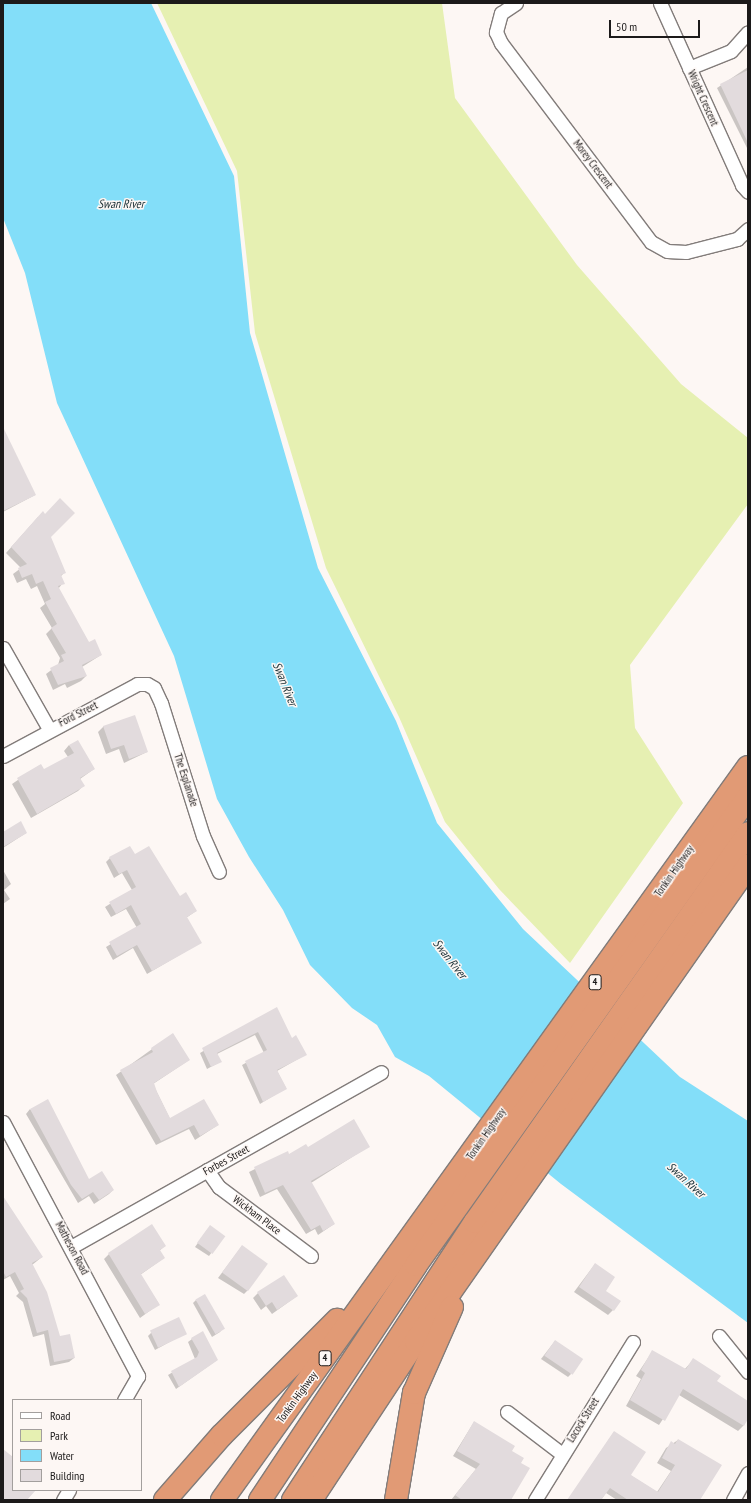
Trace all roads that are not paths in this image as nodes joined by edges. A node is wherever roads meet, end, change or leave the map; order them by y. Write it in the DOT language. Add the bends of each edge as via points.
graph roads {
  1 [pos="516,3"];
  2 [pos="660,3"];
  3 [pos="748,32"];
  4 [pos="689,68"];
  5 [pos="748,192"];
  6 [pos="748,229"];
  7 [pos="3,648"];
  8 [pos="154,688"];
  9 [pos="49,729"];
  10 [pos="3,756"];
  11 [pos="748,767"];
  12 [pos="748,797"];
  13 [pos="748,832"];
  14 [pos="748,866"];
  15 [pos="219,872"];
  16 [pos="381,1072"];
  17 [pos="3,1122"];
  18 [pos="207,1170"];
  19 [pos="449,1203"];
  20 [pos="427,1217"];
  21 [pos="483,1228"];
  22 [pos="71,1247"];
  23 [pos="311,1256"];
  24 [pos="476,1258"];
  25 [pos="719,1336"];
  26 [pos="633,1342"];
  27 [pos="748,1372"];
  28 [pos="125,1399"];
  29 [pos="507,1412"];
  30 [pos="562,1454"];
  31 [pos="748,1473"];
  32 [pos="68,1491"];
  33 [pos="63,1500"];
  34 [pos="166,1500"];
  35 [pos="222,1500"];
  36 [pos="260,1500"];
  37 [pos="293,1500"];
  38 [pos="311,1500"];
  39 [pos="396,1500"];
  40 [pos="535,1500"];
  41 [pos="733,1500"];
  1 -- 6 [label="street, Morey Crescent" via="502,13 496,32 501,43 651,242 667,251 686,252 737,239"];
  2 -- 4 [label="street, Wright Crescent"];
  3 -- 4 [label="street" via="731,51"];
  4 -- 5 [label="street, Wright Crescent"];
  7 -- 9 [label="street"];
  8 -- 9 [label="street, Ford Street" via="137,684"];
  8 -- 15 [label="street, The Esplanade" via="203,836"];
  9 -- 10 [label="street, Ford Street"];
  11 -- 19 [label="highway, Tonkin Highway / 4"];
  12 -- 19 [label="highway, Tonkin Highway"];
  13 -- 21 [label="highway"];
  14 -- 21 [label="highway"];
  16 -- 18 [label="street, Forbes Street"];
  17 -- 22 [label="street, Matheson Road"];
  18 -- 22 [label="street, Forbes Street"];
  18 -- 23 [label="street, Wickham Place" via="219,1187"];
  19 -- 20 [label="highway, Tonkin Highway / 4"];
  19 -- 36 [label="highway, Tonkin Highway"];
  20 -- 34 [label="highway" via="304,1358 222,1435"];
  20 -- 35 [label="highway, Tonkin Highway / 4"];
  21 -- 24 [label="highway"];
  21 -- 37 [label="highway"];
  22 -- 28 [label="street, Matheson Road" via="138,1376"];
  24 -- 38 [label="highway"];
  24 -- 39 [label="highway" via="414,1393"];
  25 -- 27 [label="street"];
  26 -- 30 [label="street, Locock Street"];
  29 -- 30 [label="street"];
  30 -- 40 [label="street, Locock Street"];
  31 -- 41 [label="street"];
  32 -- 33 [label="street"];
}
